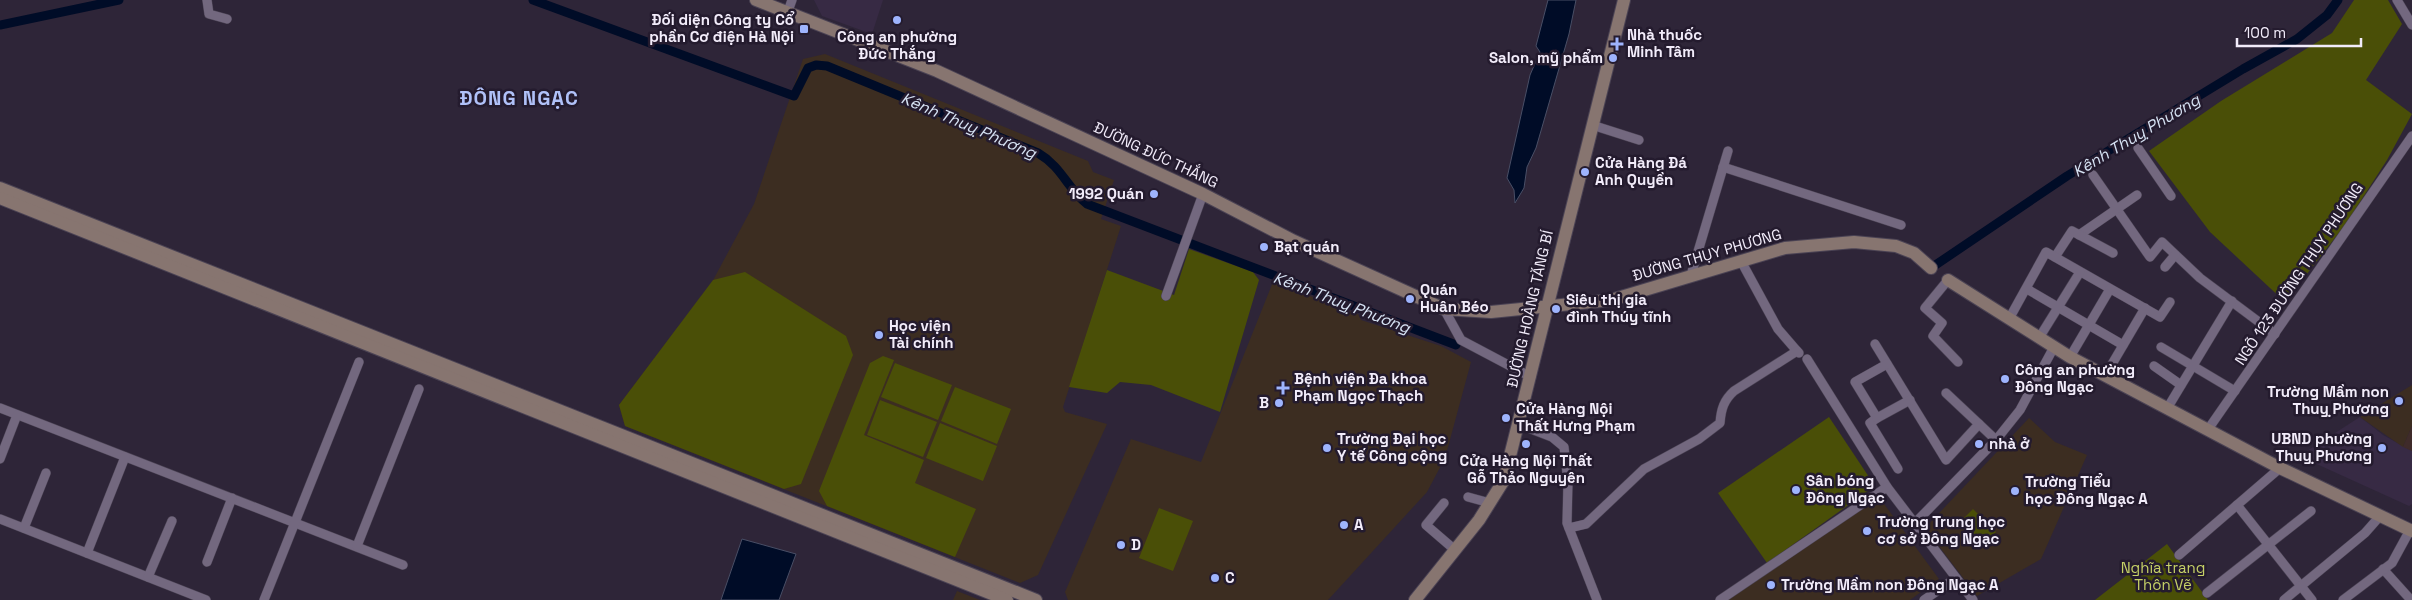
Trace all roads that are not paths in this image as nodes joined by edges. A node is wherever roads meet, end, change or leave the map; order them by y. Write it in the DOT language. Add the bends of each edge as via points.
graph roads {
  1 [pos="208,0"];
  2 [pos="756,0"];
  3 [pos="1624,0"];
  4 [pos="2397,0"];
  5 [pos="790,6"];
  6 [pos="227,19"];
  7 [pos="2412,25"];
  8 [pos="1592,126"];
  9 [pos="2412,136"];
  10 [pos="1639,140"];
  11 [pos="2138,148"];
  12 [pos="1728,151"];
  13 [pos="1723,168"];
  14 [pos="2093,175"];
  15 [pos="0,188"];
  16 [pos="1203,194"];
  17 [pos="2137,195"];
  18 [pos="2171,196"];
  19 [pos="0,198"];
  20 [pos="2117,209"];
  21 [pos="1901,225"];
  22 [pos="2079,235"];
  23 [pos="2113,253"];
  24 [pos="2175,255"];
  25 [pos="2056,258"];
  26 [pos="1741,261"];
  27 [pos="2165,267"];
  28 [pos="1931,268"];
  29 [pos="2080,272"];
  30 [pos="1691,275"];
  31 [pos="1948,280"];
  32 [pos="2110,288"];
  33 [pos="2027,289"];
  34 [pos="1166,296"];
  35 [pos="2170,302"];
  36 [pos="2232,302"];
  37 [pos="1546,307"];
  38 [pos="1444,308"];
  39 [pos="2058,308"];
  40 [pos="2145,308"];
  41 [pos="2009,319"];
  42 [pos="2089,325"];
  43 [pos="2275,334"];
  44 [pos="2039,338"];
  45 [pos="1875,344"];
  46 [pos="2123,345"];
  47 [pos="2054,347"];
  48 [pos="2161,347"];
  49 [pos="2070,357"];
  50 [pos="1807,359"];
  51 [pos="359,362"];
  52 [pos="1958,362"];
  53 [pos="1887,364"];
  54 [pos="2154,366"];
  55 [pos="2192,367"];
  56 [pos="2105,376"];
  57 [pos="1531,377"];
  58 [pos="2181,385"];
  59 [pos="419,389"];
  60 [pos="2235,391"];
  61 [pos="1946,393"];
  62 [pos="1910,400"];
  63 [pos="2168,407"];
  64 [pos="0,408"];
  65 [pos="17,415"];
  66 [pos="1877,418"];
  67 [pos="1518,424"];
  68 [pos="1979,424"];
  69 [pos="2209,428"];
  70 [pos="1996,440"];
  71 [pos="125,456"];
  72 [pos="0,459"];
  73 [pos="2280,468"];
  74 [pos="1898,470"];
  75 [pos="46,473"];
  76 [pos="1887,487"];
  77 [pos="1468,497"];
  78 [pos="232,498"];
  79 [pos="1444,503"];
  80 [pos="1490,503"];
  81 [pos="2237,505"];
  82 [pos="2311,511"];
  83 [pos="2380,516"];
  84 [pos="0,519"];
  85 [pos="172,521"];
  86 [pos="295,522"];
  87 [pos="1915,523"];
  88 [pos="24,528"];
  89 [pos="1569,528"];
  90 [pos="2411,531"];
  91 [pos="2268,544"];
  92 [pos="357,546"];
  93 [pos="1455,550"];
  94 [pos="87,553"];
  95 [pos="2179,555"];
  96 [pos="207,562"];
  97 [pos="403,566"];
  98 [pos="2383,569"];
  99 [pos="148,577"];
  100 [pos="1956,578"];
  101 [pos="2302,586"];
  102 [pos="2207,593"];
  103 [pos="206,600"];
  104 [pos="264,600"];
  105 [pos="1007,600"];
  106 [pos="1036,600"];
  107 [pos="1414,600"];
  108 [pos="1596,600"];
  109 [pos="1720,600"];
  110 [pos="1924,600"];
  111 [pos="1973,600"];
  112 [pos="2284,600"];
  113 [pos="2312,600"];
  114 [pos="2343,600"];
  115 [pos="2410,600"];
  1 -- 6 [label="street" via="209,14"];
  2 -- 5 [label="street, ĐƯỜNG ĐỨC THẮNG"];
  3 -- 8 [label="street, ĐƯỜNG HOÀNG TĂNG BÍ"];
  4 -- 7 [label="street"];
  5 -- 16 [label="street, ĐƯỜNG ĐỨC THẮNG"];
  8 -- 10 [label="street"];
  8 -- 37 [label="street, ĐƯỜNG HOÀNG TĂNG BÍ"];
  9 -- 43 [label="street, NGÕ 123 ĐƯỜNG THỤY PHƯƠNG"];
  11 -- 18 [label="street"];
  12 -- 13 [label="street"];
  13 -- 21 [label="street"];
  13 -- 30 [label="street"];
  14 -- 20 [label="street"];
  15 -- 106 [label="street"];
  16 -- 34 [label="street"];
  16 -- 38 [label="street, ĐƯỜNG ĐỨC THẮNG" via="1294,241"];
  17 -- 20 [label="street"];
  19 -- 105 [label="street"];
  20 -- 22 [label="street"];
  20 -- 24 [label="street" via="2150,256 2162,242"];
  22 -- 23 [label="street"];
  22 -- 25 [label="street" via="2072,231"];
  24 -- 27 [label="street"];
  24 -- 36 [label="street"];
  25 -- 29 [label="street"];
  25 -- 33 [label="street" via="2046,252"];
  26 -- 28 [label="street, ĐƯỜNG THỤY PHƯƠNG" via="1785,248 1854,242 1896,246 1914,253"];
  26 -- 30 [label="street, ĐƯỜNG THỤY PHƯƠNG"];
  26 -- 89 [label="street" via="1778,329 1798,352 1726,398 1720,423 1699,439 1644,469 1586,524"];
  29 -- 32 [label="street"];
  29 -- 39 [label="street"];
  30 -- 37 [label="street, ĐƯỜNG THỤY PHƯƠNG" via="1610,300"];
  31 -- 41 [label="street"];
  31 -- 52 [label="street" via="1925,308 1942,323 1933,336"];
  32 -- 40 [label="street"];
  32 -- 42 [label="street"];
  33 -- 39 [label="street"];
  33 -- 41 [label="street"];
  35 -- 40 [label="street" via="2160,317"];
  36 -- 43 [label="street"];
  36 -- 55 [label="street"];
  37 -- 38 [label="street, ĐƯỜNG ĐỨC THẮNG" via="1491,312"];
  37 -- 57 [label="street, ĐƯỜNG HOÀNG TĂNG BÍ"];
  38 -- 57 [label="street" via="1461,340"];
  39 -- 42 [label="street"];
  39 -- 44 [label="street"];
  40 -- 46 [label="street"];
  41 -- 44 [label="street"];
  42 -- 46 [label="street"];
  42 -- 49 [label="street"];
  43 -- 60 [label="street, NGÕ 123 ĐƯỜNG THỤY PHƯƠNG"];
  44 -- 47 [label="street"];
  45 -- 53 [label="street"];
  46 -- 56 [label="street"];
  47 -- 49 [label="street"];
  47 -- 70 [label="street" via="2020,410"];
  48 -- 55 [label="street"];
  49 -- 56 [label="street"];
  50 -- 76 [label="street"];
  51 -- 86 [label="street"];
  53 -- 62 [label="street"];
  53 -- 66 [label="street" via="1855,382"];
  54 -- 58 [label="street"];
  55 -- 58 [label="street"];
  55 -- 60 [label="street"];
  56 -- 63 [label="street"];
  57 -- 67 [label="street, ĐƯỜNG HOÀNG TĂNG BÍ"];
  58 -- 63 [label="street"];
  59 -- 92 [label="street"];
  60 -- 69 [label="street, NGÕ 123 ĐƯỜNG THỤY PHƯƠNG"];
  61 -- 68 [label="street"];
  62 -- 66 [label="street"];
  62 -- 68 [label="street" via="1946,460"];
  63 -- 69 [label="street"];
  64 -- 65 [label="street"];
  65 -- 71 [label="street"];
  65 -- 72 [label="street"];
  66 -- 74 [label="street" via="1870,424"];
  67 -- 80 [label="street, ĐƯỜNG HOÀNG TĂNG BÍ" via="1504,480"];
  67 -- 89 [label="street" via="1552,436 1564,447"];
  68 -- 70 [label="street"];
  69 -- 73 [label="street"];
  70 -- 87 [label="street"];
  71 -- 78 [label="street"];
  71 -- 94 [label="street"];
  73 -- 81 [label="street"];
  73 -- 83 [label="street"];
  75 -- 88 [label="street"];
  76 -- 87 [label="street"];
  76 -- 109 [label="street"];
  77 -- 80 [label="street"];
  78 -- 86 [label="street"];
  78 -- 96 [label="street"];
  79 -- 93 [label="street" via="1426,525"];
  80 -- 93 [label="street, ĐƯỜNG HOÀNG TĂNG BÍ"];
  81 -- 91 [label="street"];
  81 -- 95 [label="street"];
  82 -- 91 [label="street"];
  83 -- 90 [label="street"];
  83 -- 101 [label="street" via="2365,533"];
  84 -- 88 [label="street"];
  85 -- 99 [label="street"];
  86 -- 92 [label="street"];
  86 -- 104 [label="street"];
  87 -- 100 [label="street"];
  88 -- 94 [label="street"];
  89 -- 108 [label="street"];
  90 -- 98 [label="street" via="2392,563"];
  91 -- 101 [label="street"];
  91 -- 102 [label="street"];
  92 -- 97 [label="street"];
  93 -- 107 [label="street, ĐƯỜNG HOÀNG TĂNG BÍ"];
  94 -- 99 [label="street"];
  98 -- 114 [label="street"];
  98 -- 115 [label="street"];
  99 -- 103 [label="street"];
  100 -- 110 [label="street"];
  100 -- 111 [label="street"];
  101 -- 112 [label="street"];
  101 -- 113 [label="street"];
}
